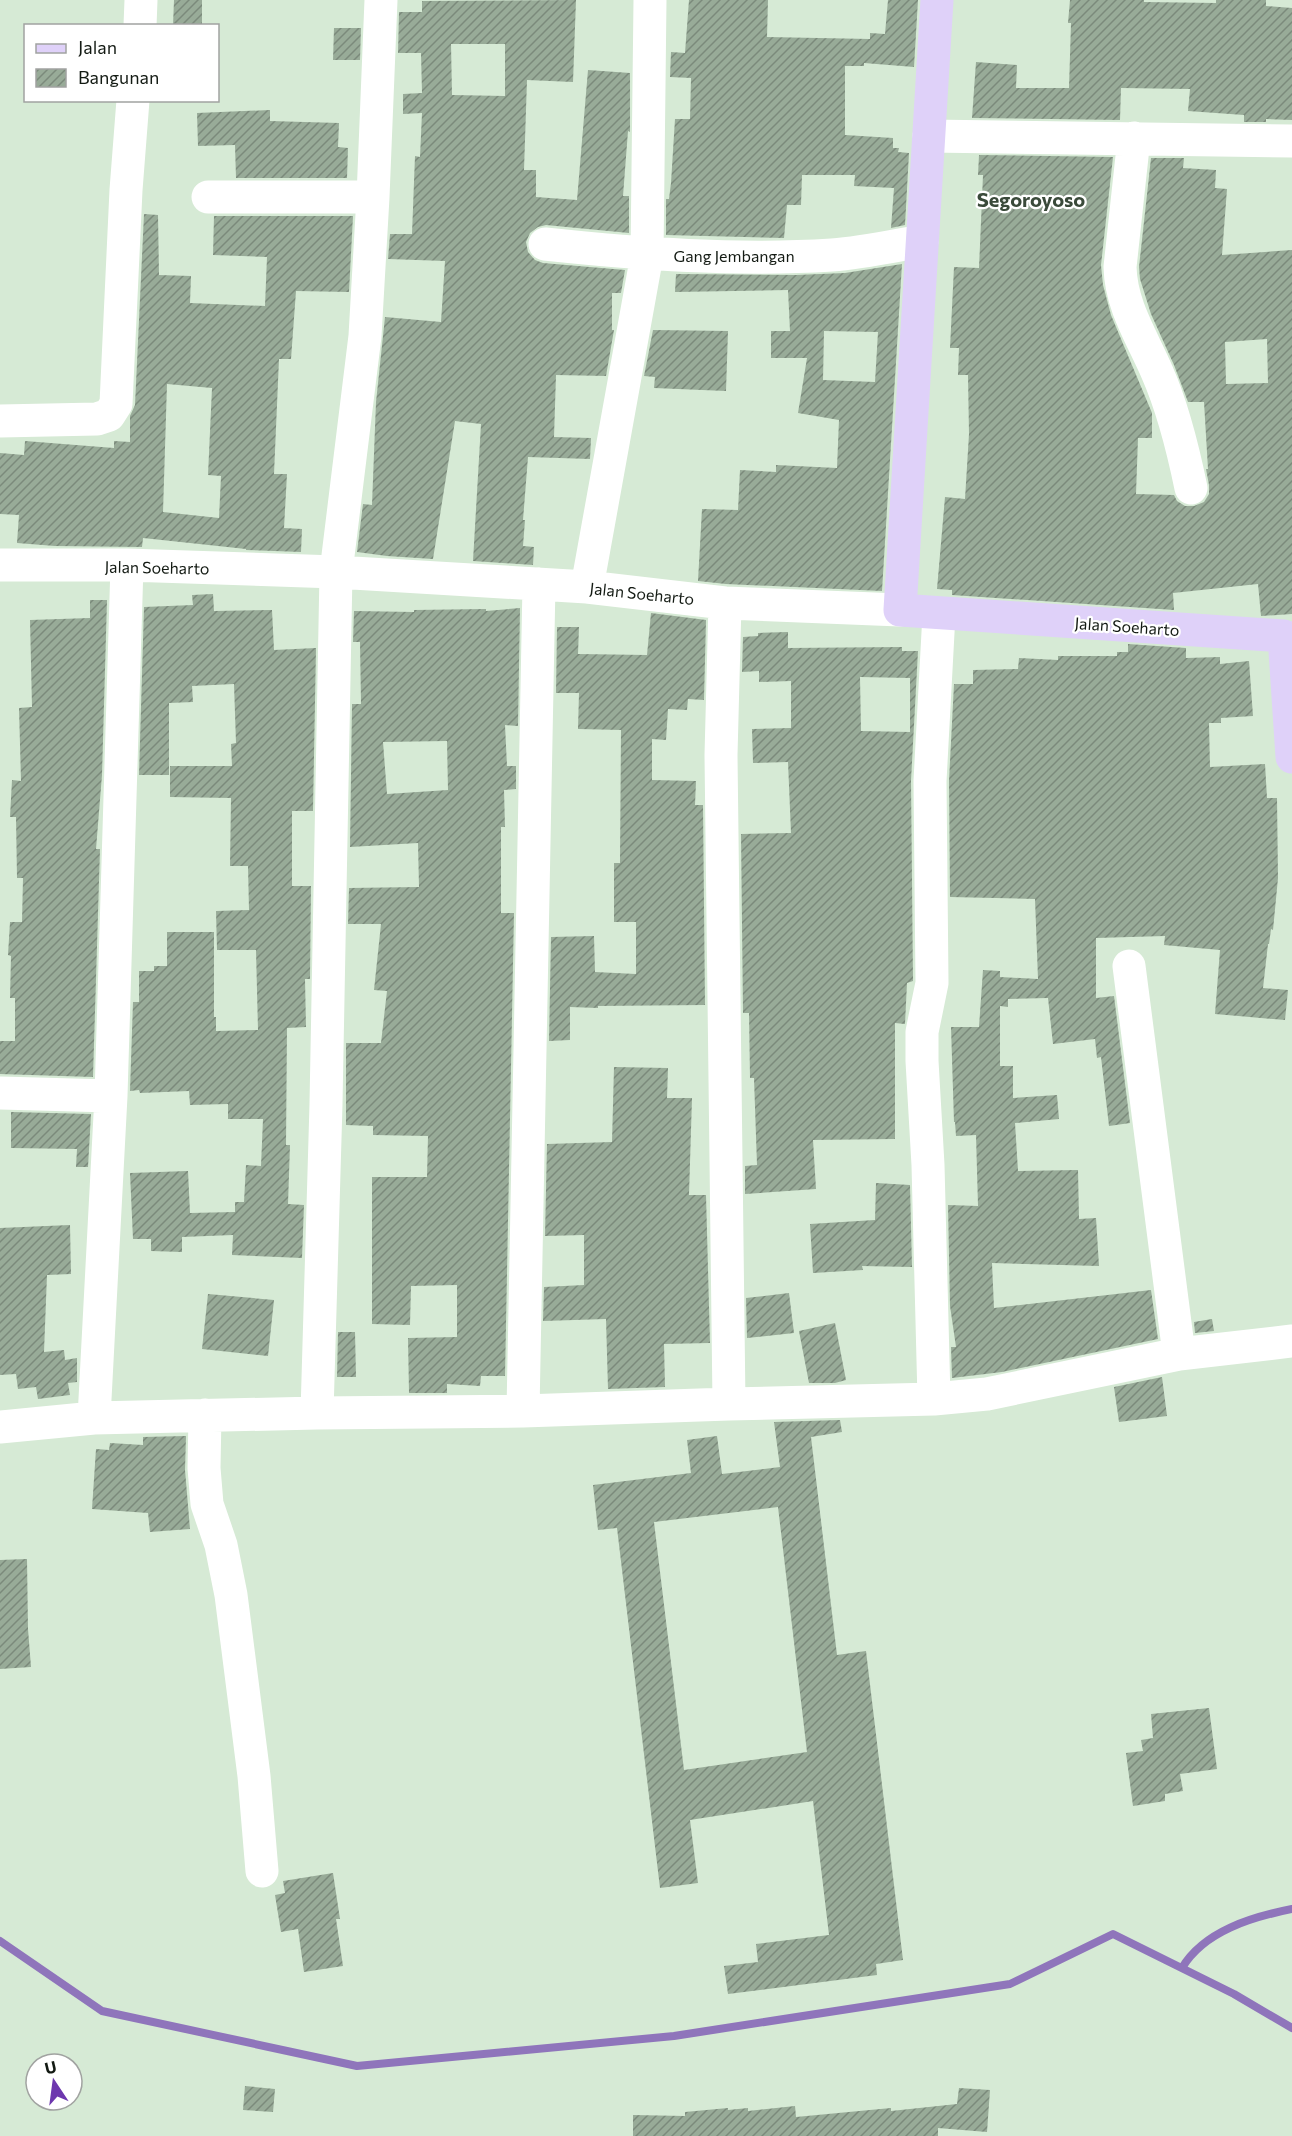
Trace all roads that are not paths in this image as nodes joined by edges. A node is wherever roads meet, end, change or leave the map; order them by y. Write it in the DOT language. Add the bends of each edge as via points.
graph roads {
  1 [pos="141,0"];
  2 [pos="381,0"];
  3 [pos="650,0"];
  4 [pos="937,0"];
  5 [pos="140,24"];
  6 [pos="134,102"];
  7 [pos="928,136"];
  8 [pos="1134,138"];
  9 [pos="1292,141"];
  10 [pos="208,197"];
  11 [pos="374,197"];
  12 [pos="922,241"];
  13 [pos="545,244"];
  14 [pos="647,255"];
  15 [pos="0,421"];
  16 [pos="1191,488"];
  17 [pos="127,565"];
  18 [pos="0,566"];
  19 [pos="336,572"];
  20 [pos="539,584"];
  21 [pos="587,587"];
  22 [pos="725,603"];
  23 [pos="900,610"];
  24 [pos="939,614"];
  25 [pos="1288,637"];
  26 [pos="1292,757"];
  27 [pos="1129,966"];
  28 [pos="0,1093"];
  29 [pos="111,1096"];
  30 [pos="1292,1341"];
  31 [pos="1179,1354"];
  32 [pos="934,1399"];
  33 [pos="729,1404"];
  34 [pos="523,1411"];
  35 [pos="317,1413"];
  36 [pos="205,1415"];
  37 [pos="94,1418"];
  38 [pos="0,1427"];
  39 [pos="262,1871"];
  1 -- 5 [label="street"];
  2 -- 11 [label="street"];
  3 -- 14 [label="street"];
  4 -- 7 [label="main road"];
  6 -- 15 [label="street" via="116,404 109,415 97,419"];
  7 -- 8 [label="street"];
  7 -- 12 [label="main road"];
  8 -- 9 [label="street"];
  8 -- 16 [label="street" via="1121,283 1137,333 1160,381"];
  10 -- 11 [label="street"];
  11 -- 19 [label="street" via="365,336"];
  12 -- 14 [label="street, Gang Jembangan" via="834,255"];
  12 -- 23 [label="main road"];
  13 -- 14 [label="street, Gang Jembangan"];
  14 -- 21 [label="street"];
  17 -- 18 [label="street, Jalan Soeharto"];
  17 -- 19 [label="street, Jalan Soeharto"];
  17 -- 29 [label="street"];
  19 -- 20 [label="street, Jalan Soeharto"];
  19 -- 35 [label="street"];
  20 -- 21 [label="street, Jalan Soeharto"];
  20 -- 34 [label="street"];
  21 -- 22 [label="street, Jalan Soeharto"];
  22 -- 23 [label="street, Jalan Soeharto"];
  22 -- 33 [label="street" via="721,755"];
  23 -- 24 [label="main road, Jalan Soeharto"];
  24 -- 25 [label="main road, Jalan Soeharto"];
  24 -- 32 [label="street" via="930,781 932,983 922,1032 921,1061"];
  25 -- 26 [label="main road"];
  27 -- 31 [label="street"];
  28 -- 29 [label="street"];
  29 -- 37 [label="street"];
  30 -- 31 [label="street"];
  31 -- 32 [label="street" via="987,1394"];
  32 -- 33 [label="street"];
  33 -- 34 [label="street"];
  34 -- 35 [label="street"];
  35 -- 36 [label="street"];
  36 -- 37 [label="street"];
  36 -- 39 [label="street" via="207,1504 221,1545 231,1595"];
  37 -- 38 [label="street"];
}
